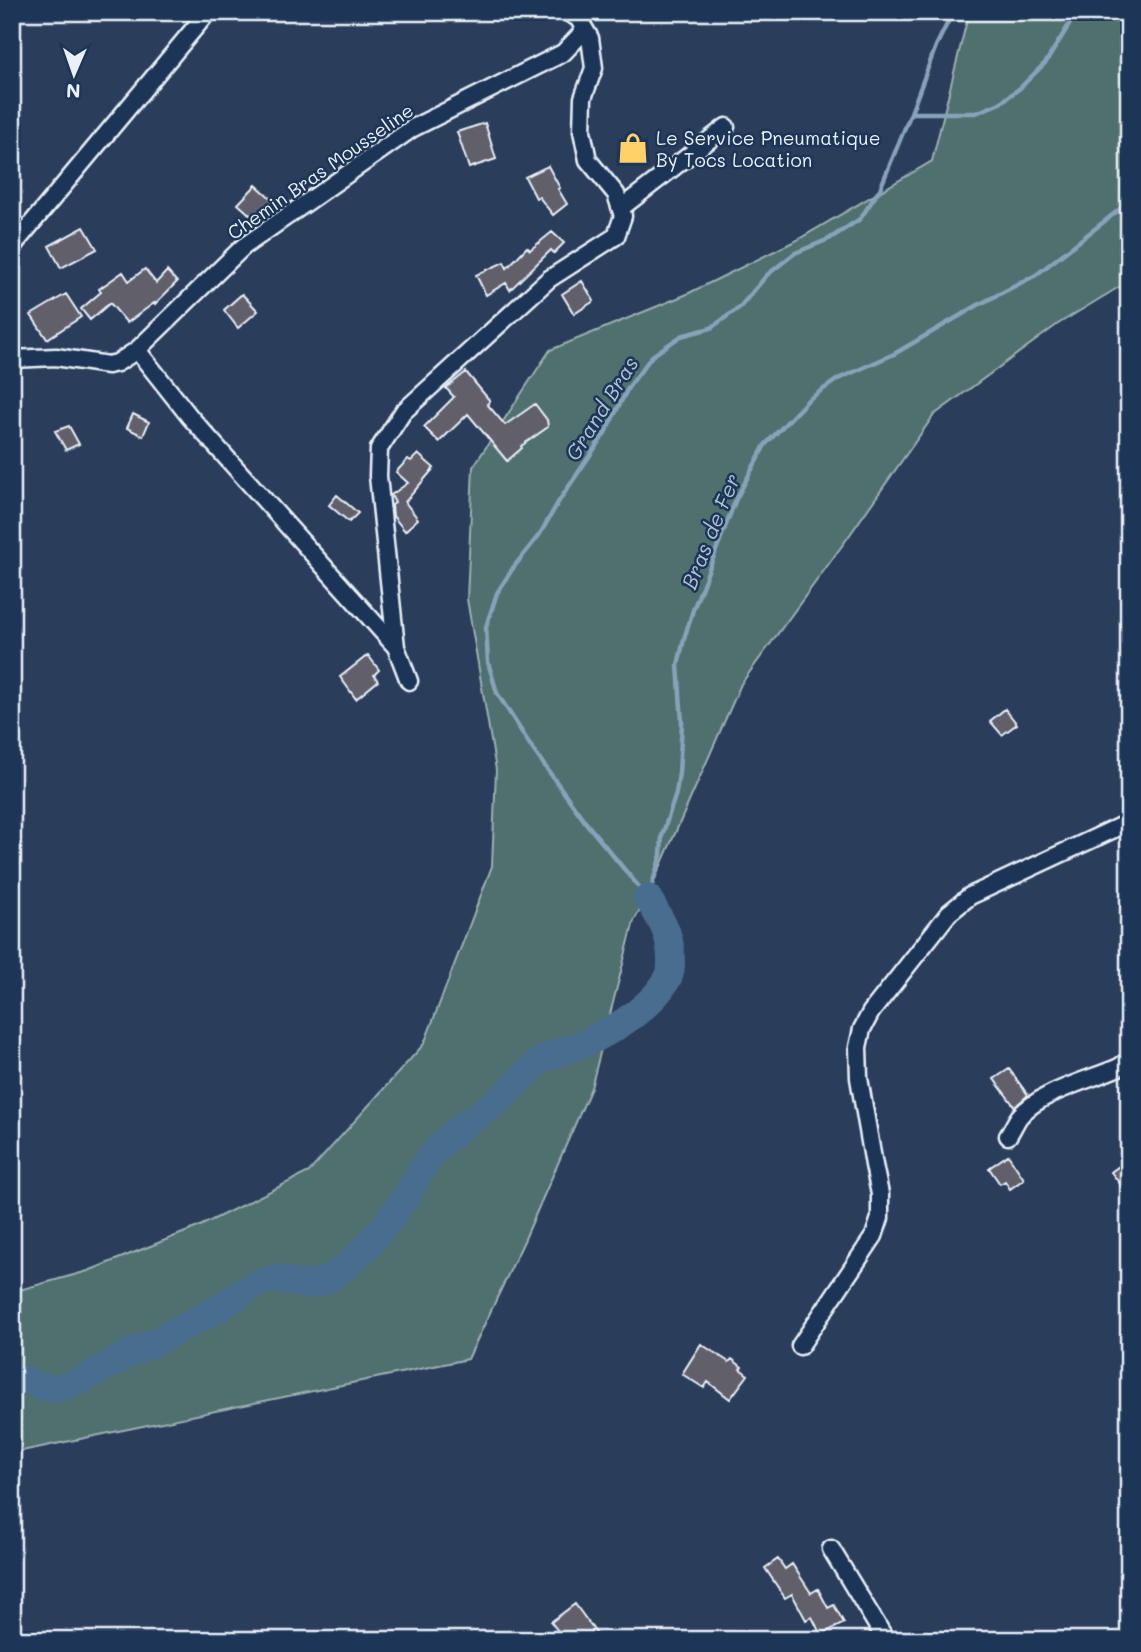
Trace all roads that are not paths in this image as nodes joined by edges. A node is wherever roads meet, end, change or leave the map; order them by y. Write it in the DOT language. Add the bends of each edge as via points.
graph roads {
  1 [pos="208,12"];
  2 [pos="567,12"];
  3 [pos="585,30"];
  4 [pos="726,127"];
  5 [pos="621,208"];
  6 [pos="12,247"];
  7 [pos="137,350"];
  8 [pos="12,359"];
  9 [pos="396,648"];
  10 [pos="409,681"];
  11 [pos="1129,822"];
  12 [pos="1129,1060"];
  13 [pos="1008,1136"];
  14 [pos="800,1346"];
  15 [pos="831,1549"];
  16 [pos="886,1640"];
  1 -- 6 [label="street"];
  2 -- 3 [label="street" via="578,18"];
  3 -- 5 [label="street" via="594,68 583,98 582,131 588,160 616,194"];
  3 -- 7 [label="street, Chemin Bras Mousseline" via="563,52 413,128 243,247"];
  4 -- 5 [label="street"];
  5 -- 9 [label="street" via="616,236 549,279 403,412 379,449"];
  7 -- 8 [label="street, Chemin Bras Mousseline" via="108,365 56,357"];
  7 -- 9 [label="street" via="190,417"];
  9 -- 10 [label="street"];
  11 -- 14 [label="street" via="970,896 948,913 871,1012 858,1047 859,1077 880,1194 880,1218 874,1236"];
  12 -- 13 [label="street" via="1031,1105"];
  15 -- 16 [label="street"];
}
